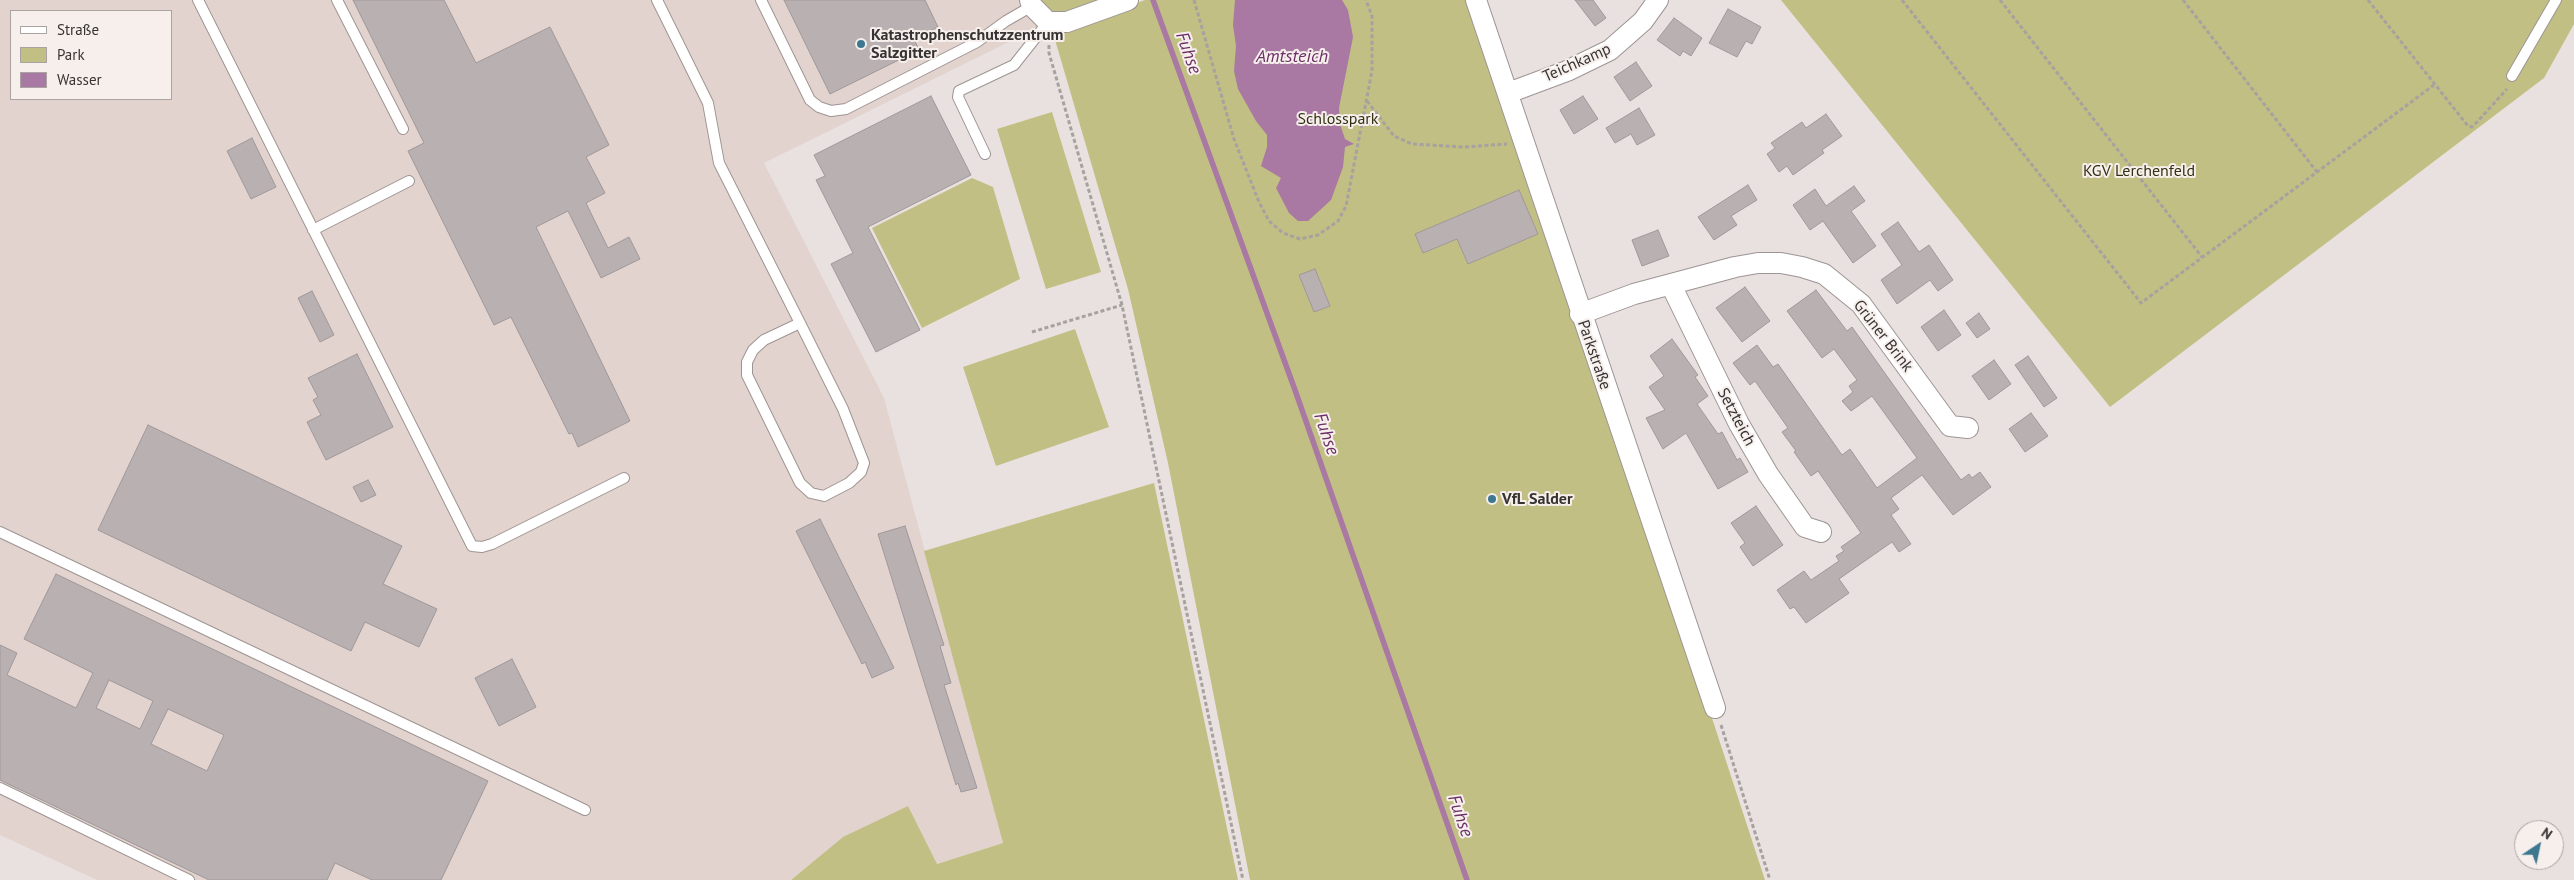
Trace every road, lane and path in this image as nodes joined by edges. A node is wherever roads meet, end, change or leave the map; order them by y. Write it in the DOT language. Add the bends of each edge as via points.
graph roads {
  1 [pos="198,0"];
  2 [pos="337,0"];
  3 [pos="657,0"];
  4 [pos="761,0"];
  5 [pos="1128,0"];
  6 [pos="1194,0"];
  7 [pos="1366,0"];
  8 [pos="1476,0"];
  9 [pos="1658,0"];
  10 [pos="1902,0"];
  11 [pos="2000,0"];
  12 [pos="2183,0"];
  13 [pos="2368,0"];
  14 [pos="2556,0"];
  15 [pos="1031,3"];
  16 [pos="1048,22"];
  17 [pos="2512,76"];
  18 [pos="2434,85"];
  19 [pos="1508,93"];
  20 [pos="1366,101"];
  21 [pos="403,129"];
  22 [pos="1524,141"];
  23 [pos="986,154"];
  24 [pos="2317,172"];
  25 [pos="409,182"];
  26 [pos="314,230"];
  27 [pos="2202,257"];
  28 [pos="1671,285"];
  29 [pos="1122,305"];
  30 [pos="1580,314"];
  31 [pos="800,323"];
  32 [pos="1032,332"];
  33 [pos="1968,428"];
  34 [pos="624,478"];
  35 [pos="0,532"];
  36 [pos="1821,532"];
  37 [pos="1715,708"];
  38 [pos="0,788"];
  39 [pos="585,810"];
  40 [pos="189,880"];
  41 [pos="1244,880"];
  42 [pos="1770,880"];
  1 -- 26 [label="lane"];
  2 -- 21 [label="lane"];
  3 -- 31 [label="lane" via="708,103 719,163"];
  4 -- 15 [label="lane" via="810,100 831,110 846,108 978,42"];
  5 -- 16 [label="street" via="1067,22"];
  6 -- 20 [label="path" via="1234,139 1269,221 1282,233 1300,240 1318,235 1338,221 1346,206"];
  7 -- 20 [label="path" via="1372,16 1373,42"];
  8 -- 19 [label="street, Parkstraße"];
  9 -- 19 [label="street, Teichkamp" via="1639,26 1610,50 1567,71"];
  10 -- 27 [label="path" via="2141,302"];
  11 -- 27 [label="path"];
  12 -- 24 [label="path"];
  13 -- 18 [label="path"];
  14 -- 17 [label="lane"];
  15 -- 16 [label="street"];
  16 -- 23 [label="lane" via="1014,65 959,91 958,97"];
  16 -- 29 [label="path" via="1049,53"];
  17 -- 18 [label="path" via="2515,80 2472,127"];
  18 -- 24 [label="path"];
  19 -- 22 [label="street, Parkstraße"];
  20 -- 22 [label="path" via="1394,136 1412,144 1464,147"];
  22 -- 30 [label="street, Parkstraße"];
  24 -- 27 [label="path"];
  25 -- 26 [label="lane"];
  26 -- 34 [label="lane" via="472,546 492,544"];
  28 -- 30 [label="street, Grüner Brink" via="1634,294"];
  28 -- 33 [label="street, Grüner Brink" via="1758,263 1781,263 1824,274 1861,304 1950,426"];
  28 -- 36 [label="street, Setzteich" via="1739,424 1768,474 1804,527"];
  29 -- 32 [label="path"];
  29 -- 41 [label="path"];
  30 -- 37 [label="street, Parkstraße"];
  31 -- 31 [label="lane" via="843,409 864,463 861,472 849,483 824,496 811,493 800,483 747,376 747,362 752,350 764,340"];
  35 -- 39 [label="lane"];
  37 -- 42 [label="path"];
  38 -- 40 [label="lane"];
}
